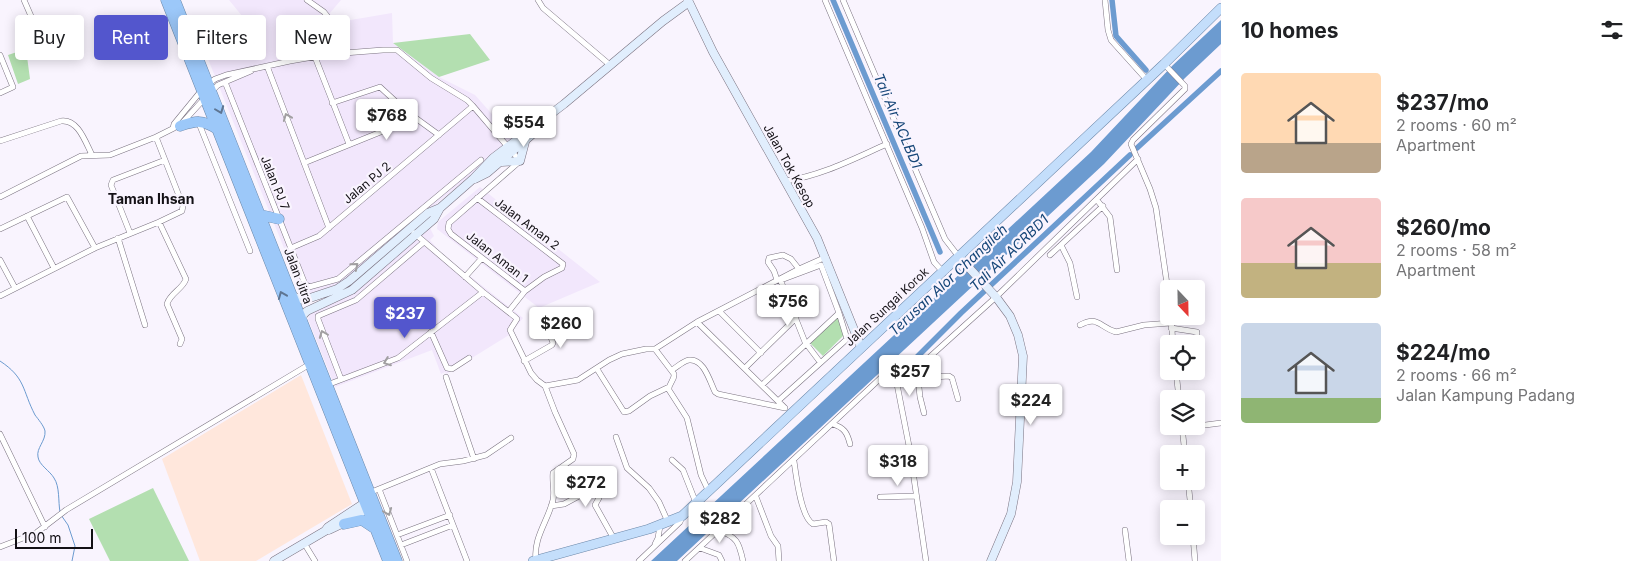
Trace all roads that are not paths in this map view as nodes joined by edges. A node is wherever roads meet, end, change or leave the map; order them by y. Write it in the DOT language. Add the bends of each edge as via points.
graph roads {
  1 [pos="24,0"];
  2 [pos="166,0"];
  3 [pos="175,0"];
  4 [pos="307,0"];
  5 [pos="538,0"];
  6 [pos="825,0"];
  7 [pos="843,0"];
  8 [pos="1105,0"];
  9 [pos="689,1"];
  10 [pos="1221,8"];
  11 [pos="31,15"];
  12 [pos="326,15"];
  13 [pos="350,53"];
  14 [pos="0,55"];
  15 [pos="299,60"];
  16 [pos="316,60"];
  17 [pos="610,65"];
  18 [pos="266,66"];
  19 [pos="1166,66"];
  20 [pos="256,69"];
  21 [pos="1147,80"];
  22 [pos="225,82"];
  23 [pos="207,91"];
  24 [pos="0,92"];
  25 [pos="332,102"];
  26 [pos="564,104"];
  27 [pos="473,106"];
  28 [pos="406,111"];
  29 [pos="198,121"];
  30 [pos="176,127"];
  31 [pos="218,130"];
  32 [pos="439,134"];
  33 [pos="156,137"];
  34 [pos="0,141"];
  35 [pos="525,142"];
  36 [pos="349,144"];
  37 [pos="887,144"];
  38 [pos="510,149"];
  39 [pos="92,154"];
  40 [pos="165,160"];
  41 [pos="481,160"];
  42 [pos="1138,160"];
  43 [pos="520,161"];
  44 [pos="304,163"];
  45 [pos="498,164"];
  46 [pos="473,179"];
  47 [pos="785,181"];
  48 [pos="0,197"];
  49 [pos="477,198"];
  50 [pos="1097,200"];
  51 [pos="1103,206"];
  52 [pos="261,215"];
  53 [pos="27,216"];
  54 [pos="279,219"];
  55 [pos="160,222"];
  56 [pos="329,228"];
  57 [pos="0,229"];
  58 [pos="413,231"];
  59 [pos="130,233"];
  60 [pos="118,238"];
  61 [pos="424,242"];
  62 [pos="1061,245"];
  63 [pos="96,248"];
  64 [pos="291,248"];
  65 [pos="250,251"];
  66 [pos="1050,255"];
  67 [pos="826,257"];
  68 [pos="482,258"];
  69 [pos="961,259"];
  70 [pos="0,260"];
  71 [pos="54,268"];
  72 [pos="799,269"];
  73 [pos="1117,270"];
  74 [pos="943,272"];
  75 [pos="465,277"];
  76 [pos="779,280"];
  77 [pos="1166,280"];
  78 [pos="15,288"];
  79 [pos="483,292"];
  80 [pos="525,292"];
  81 [pos="994,295"];
  82 [pos="0,296"];
  83 [pos="292,296"];
  84 [pos="1077,297"];
  85 [pos="509,311"];
  86 [pos="719,311"];
  87 [pos="839,313"];
  88 [pos="796,318"];
  89 [pos="302,321"];
  90 [pos="697,322"];
  91 [pos="145,325"];
  92 [pos="1080,325"];
  93 [pos="1171,326"];
  94 [pos="584,331"];
  95 [pos="430,332"];
  96 [pos="1172,335"];
  97 [pos="1197,335"];
  98 [pos="180,344"];
  99 [pos="806,345"];
  100 [pos="861,347"];
  101 [pos="655,349"];
  102 [pos="761,353"];
  103 [pos="469,358"];
  104 [pos="524,361"];
  105 [pos="820,362"];
  106 [pos="310,364"];
  107 [pos="745,368"];
  108 [pos="597,369"];
  109 [pos="672,370"];
  110 [pos="894,374"];
  111 [pos="910,374"];
  112 [pos="446,377"];
  113 [pos="918,378"];
  114 [pos="341,380"];
  115 [pos="327,385"];
  116 [pos="762,385"];
  117 [pos="545,386"];
  118 [pos="669,387"];
  119 [pos="958,399"];
  120 [pos="778,401"];
  121 [pos="788,411"];
  122 [pos="924,412"];
  123 [pos="1221,423"];
  124 [pos="833,424"];
  125 [pos="1205,425"];
  126 [pos="0,434"];
  127 [pos="616,437"];
  128 [pos="511,438"];
  129 [pos="850,444"];
  130 [pos="474,459"];
  131 [pos="672,460"];
  132 [pos="794,461"];
  133 [pos="431,468"];
  134 [pos="709,492"];
  135 [pos="756,496"];
  136 [pos="916,496"];
  137 [pos="880,497"];
  138 [pos="371,500"];
  139 [pos="696,504"];
  140 [pos="551,506"];
  141 [pos="450,515"];
  142 [pos="682,516"];
  143 [pos="344,524"];
  144 [pos="453,524"];
  145 [pos="664,524"];
  146 [pos="45,527"];
  147 [pos="375,529"];
  148 [pos="718,530"];
  149 [pos="1125,530"];
  150 [pos="325,531"];
  151 [pos="397,535"];
  152 [pos="614,539"];
  153 [pos="304,543"];
  154 [pos="401,545"];
  155 [pos="1194,545"];
  156 [pos="0,547"];
  157 [pos="652,548"];
  158 [pos="700,548"];
  159 [pos="535,560"];
  160 [pos="274,561"];
  161 [pos="315,561"];
  162 [pos="388,561"];
  163 [pos="397,561"];
  164 [pos="407,561"];
  165 [pos="467,561"];
  166 [pos="639,561"];
  167 [pos="685,561"];
  168 [pos="722,561"];
  169 [pos="743,561"];
  170 [pos="779,561"];
  171 [pos="834,561"];
  172 [pos="926,561"];
  173 [pos="991,561"];
  174 [pos="1129,561"];
  175 [pos="1195,561"];
  1 -- 11 [label="street"];
  2 -- 23 [label="highway, Jalan Jitra"];
  3 -- 23 [label="highway, Jalan Jitra"];
  4 -- 12 [label="street"];
  5 -- 17 [label="street" via="543,8"];
  6 -- 37 [label="street"];
  7 -- 69 [label="street" via="943,234"];
  8 -- 21 [label="street" via="1111,40"];
  9 -- 17 [label="street"];
  9 -- 47 [label="street, Jalan Tok Kesop" via="713,52"];
  10 -- 19 [label="main road, Jalan Sungai Korok"];
  13 -- 27 [label="street" via="397,50"];
  14 -- 24 [label="street" via="13,87"];
  15 -- 18 [label="street"];
  16 -- 25 [label="street"];
  17 -- 26 [label="street"];
  18 -- 20 [label="street"];
  44 -- 18 [label="street, one-way"];
  19 -- 21 [label="main road, Jalan Sungai Korok"];
  19 -- 42 [label="street" via="1186,88 1132,142 1132,150"];
  20 -- 22 [label="street"];
  20 -- 23 [label="street" via="226,75"];
  21 -- 69 [label="main road, Jalan Sungai Korok"];
  22 -- 23 [label="street"];
  22 -- 54 [label="street, Jalan PJ 7"];
  23 -- 30 [label="street"];
  23 -- 30 [label="street" via="174,124"];
  23 -- 31 [label="highway, Jalan Jitra"];
  23 -- 52 [label="highway, Jalan Jitra, one-way"];
  25 -- 28 [label="street" via="378,86"];
  25 -- 36 [label="street"];
  26 -- 35 [label="street"];
  26 -- 38 [label="street"];
  27 -- 32 [label="street, Jalan PJ 2"];
  27 -- 38 [label="street"];
  28 -- 32 [label="street"];
  28 -- 36 [label="street" via="388,129"];
  29 -- 30 [label="highway"];
  29 -- 31 [label="highway"];
  29 -- 65 [label="street"];
  30 -- 33 [label="street"];
  106 -- 31 [label="highway, Jalan Jitra, one-way"];
  32 -- 56 [label="street, Jalan PJ 2"];
  33 -- 39 [label="street" via="110,155"];
  33 -- 40 [label="street"];
  34 -- 39 [label="street" via="66,120 74,124"];
  35 -- 38 [label="street"];
  35 -- 43 [label="street"];
  36 -- 44 [label="street"];
  37 -- 47 [label="street" via="829,170"];
  37 -- 74 [label="street" via="934,262"];
  38 -- 43 [label="street"];
  38 -- 45 [label="street"];
  38 -- 46 [label="street"];
  39 -- 48 [label="street" via="81,156"];
  40 -- 55 [label="street" via="183,208"];
  40 -- 59 [label="street" via="112,182"];
  64 -- 41 [label="street, Jalan PJ 7, one-way" via="305,284 312,288 334,281"];
  42 -- 50 [label="street"];
  42 -- 77 [label="street" via="1156,208"];
  43 -- 45 [label="street"];
  43 -- 49 [label="street"];
  44 -- 56 [label="street"];
  45 -- 46 [label="street"];
  46 -- 58 [label="street" via="440,208 434,219"];
  47 -- 67 [label="street, Jalan Tok Kesop"];
  49 -- 68 [label="street, Jalan Aman 1" via="449,223 448,229"];
  49 -- 80 [label="street, Jalan Aman 2" via="563,264 564,267"];
  50 -- 51 [label="street"];
  50 -- 81 [label="street"];
  51 -- 62 [label="street"];
  51 -- 73 [label="street" via="1110,217"];
  52 -- 54 [label="highway"];
  52 -- 83 [label="highway, Jalan Jitra"];
  53 -- 57 [label="street"];
  53 -- 63 [label="street" via="67,196"];
  53 -- 71 [label="street"];
  54 -- 64 [label="street, Jalan PJ 7"];
  55 -- 59 [label="street"];
  55 -- 98 [label="street" via="186,279 168,304 182,338"];
  56 -- 64 [label="street, Jalan PJ 2" via="316,238"];
  58 -- 61 [label="street"];
  58 -- 83 [label="street" via="343,285 303,300"];
  58 -- 89 [label="street" via="352,290 307,310"];
  59 -- 60 [label="street"];
  60 -- 63 [label="street"];
  60 -- 91 [label="street"];
  61 -- 75 [label="street"];
  114 -- 61 [label="street, one-way" via="318,316 356,300"];
  62 -- 66 [label="street"];
  62 -- 84 [label="street" via="1070,263"];
  63 -- 71 [label="street"];
  67 -- 72 [label="street"];
  67 -- 100 [label="street, Jalan Tok Kesop"];
  68 -- 75 [label="street"];
  68 -- 80 [label="street, Jalan Aman 1"];
  69 -- 74 [label="main road, Jalan Sungai Korok"];
  69 -- 81 [label="street"];
  70 -- 78 [label="street"];
  71 -- 78 [label="street"];
  72 -- 76 [label="street"];
  72 -- 76 [label="street" via="783,255 769,258 768,262"];
  74 -- 100 [label="main road, Jalan Sungai Korok"];
  75 -- 79 [label="street"];
  76 -- 86 [label="street"];
  76 -- 87 [label="street" via="821,265"];
  76 -- 88 [label="street"];
  78 -- 82 [label="street"];
  79 -- 85 [label="street"];
  79 -- 95 [label="street"];
  80 -- 85 [label="street, Jalan Aman 1"];
  81 -- 111 [label="street"];
  81 -- 173 [label="street" via="1014,324 1023,356 1017,482 1011,514"];
  83 -- 89 [label="highway, Jalan Jitra"];
  85 -- 104 [label="street" via="517,319 510,330"];
  86 -- 90 [label="street"];
  86 -- 102 [label="street"];
  87 -- 99 [label="street"];
  87 -- 105 [label="street" via="847,339"];
  88 -- 99 [label="street"];
  88 -- 102 [label="street"];
  89 -- 115 [label="highway, Jalan Jitra"];
  90 -- 101 [label="street"];
  90 -- 107 [label="street"];
  92 -- 93 [label="street" via="1093,320 1116,332 1144,325"];
  93 -- 96 [label="street"];
  93 -- 97 [label="street" via="1195,331"];
  94 -- 104 [label="street" via="577,317 570,317 548,329 552,346"];
  95 -- 103 [label="street" via="447,368 452,369"];
  95 -- 114 [label="street, one-way" via="398,358"];
  99 -- 105 [label="street"];
  99 -- 116 [label="street"];
  100 -- 121 [label="main road, Jalan Sungai Korok"];
  101 -- 108 [label="street" via="622,354"];
  101 -- 109 [label="street"];
  102 -- 107 [label="street"];
  104 -- 117 [label="street" via="536,380"];
  105 -- 120 [label="street"];
  106 -- 138 [label="highway, Jalan Jitra"];
  106 -- 146 [label="street" via="66,510"];
  107 -- 116 [label="street"];
  108 -- 117 [label="street" via="578,380"];
  108 -- 118 [label="street" via="624,412"];
  109 -- 118 [label="street" via="674,377"];
  109 -- 121 [label="street" via="694,360 702,365 718,394"];
  110 -- 111 [label="street"];
  110 -- 124 [label="street" via="886,373"];
  110 -- 136 [label="street"];
  111 -- 113 [label="street"];
  112 -- 130 [label="street"];
  113 -- 119 [label="street" via="949,376"];
  113 -- 122 [label="street"];
  114 -- 115 [label="street"];
  115 -- 138 [label="highway, Jalan Jitra"];
  116 -- 120 [label="street"];
  117 -- 140 [label="street" via="574,456 553,473"];
  118 -- 134 [label="street" via="687,418 701,475"];
  120 -- 121 [label="street"];
  121 -- 134 [label="main road, Jalan Sungai Korok"];
  123 -- 125 [label="street"];
  124 -- 129 [label="street" via="843,428"];
  124 -- 132 [label="street"];
  126 -- 146 [label="street"];
  127 -- 145 [label="street" via="627,468 654,494"];
  128 -- 130 [label="street"];
  130 -- 133 [label="street"];
  131 -- 139 [label="street" via="683,470"];
  132 -- 135 [label="street"];
  132 -- 171 [label="street" via="808,519 813,524 829,524"];
  133 -- 138 [label="street"];
  133 -- 141 [label="street"];
  134 -- 139 [label="main road, Jalan Sungai Korok"];
  135 -- 148 [label="street"];
  135 -- 170 [label="street" via="778,546"];
  136 -- 137 [label="street"];
  136 -- 172 [label="street"];
  138 -- 143 [label="street"];
  138 -- 147 [label="highway, Jalan Jitra"];
  138 -- 150 [label="street"];
  138 -- 151 [label="street, one-way"];
  138 -- 163 [label="highway, Jalan Jitra"];
  139 -- 142 [label="main road, Jalan Sungai Korok"];
  140 -- 152 [label="street" via="561,506 594,490 599,499 595,505"];
  140 -- 159 [label="street" via="537,539"];
  141 -- 144 [label="street"];
  141 -- 151 [label="street"];
  142 -- 145 [label="main road, Jalan Sungai Korok"];
  142 -- 157 [label="street" via="680,522"];
  143 -- 147 [label="highway" via="362,520"];
  143 -- 150 [label="street"];
  144 -- 154 [label="street"];
  144 -- 165 [label="street"];
  145 -- 152 [label="main road, Jalan Sungai Korok"];
  145 -- 157 [label="street"];
  146 -- 156 [label="street"];
  147 -- 162 [label="highway, Jalan Jitra"];
  148 -- 158 [label="street"];
  148 -- 169 [label="street" via="736,540"];
  149 -- 174 [label="street"];
  150 -- 153 [label="street"];
  151 -- 154 [label="street"];
  152 -- 159 [label="main road, Jalan Sungai Korok"];
  153 -- 160 [label="street"];
  153 -- 161 [label="street"];
  154 -- 164 [label="street"];
  155 -- 175 [label="street"];
  157 -- 166 [label="street"];
  158 -- 167 [label="street"];
  158 -- 168 [label="street" via="719,555"];
}
